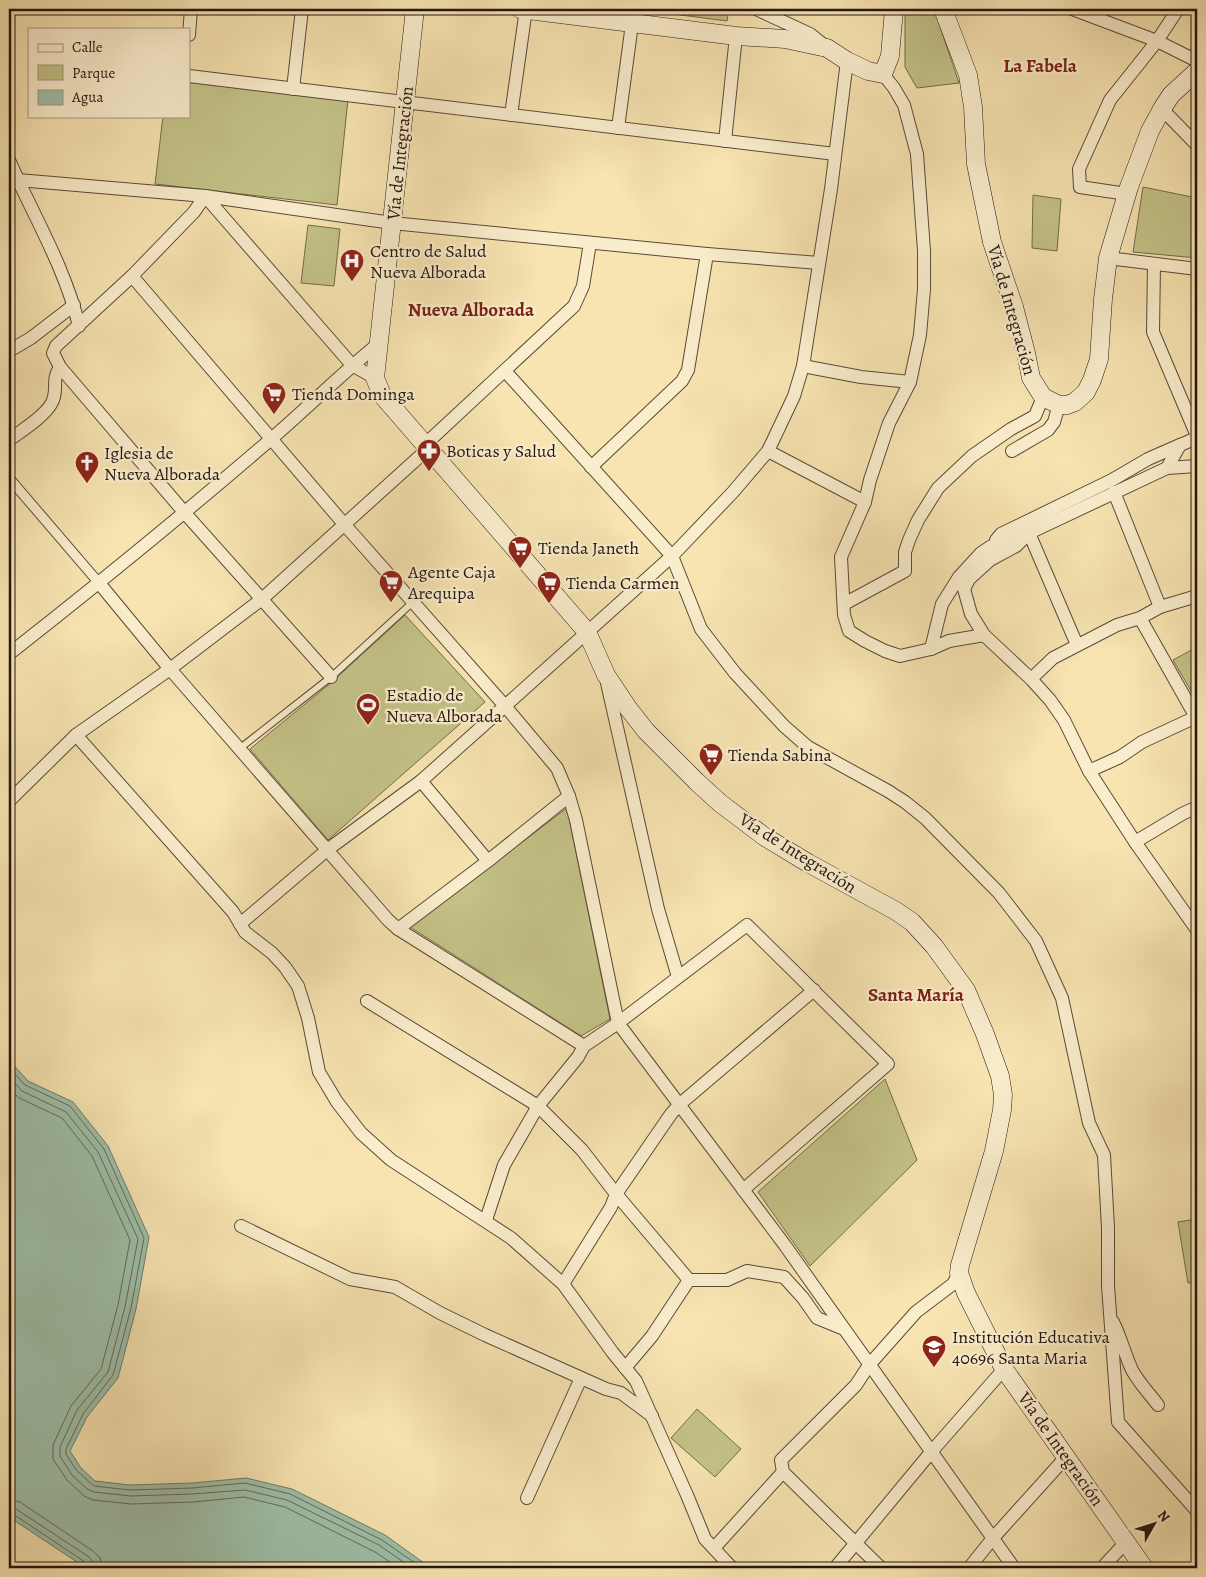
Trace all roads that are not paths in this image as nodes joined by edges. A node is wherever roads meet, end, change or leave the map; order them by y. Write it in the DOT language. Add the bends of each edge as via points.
graph roads {
  1 [pos="191,9"];
  2 [pos="302,9"];
  3 [pos="415,9"];
  4 [pos="520,9"];
  5 [pos="526,9"];
  6 [pos="756,9"];
  7 [pos="894,9"];
  8 [pos="943,9"];
  9 [pos="1178,9"];
  10 [pos="1080,10"];
  11 [pos="633,15"];
  12 [pos="190,28"];
  13 [pos="736,36"];
  14 [pos="1157,41"];
  15 [pos="827,48"];
  16 [pos="847,61"];
  17 [pos="1197,61"];
  18 [pos="1197,71"];
  19 [pos="883,74"];
  20 [pos="190,76"];
  21 [pos="293,89"];
  22 [pos="405,103"];
  23 [pos="1162,109"];
  24 [pos="511,115"];
  25 [pos="618,128"];
  26 [pos="725,141"];
  27 [pos="1197,145"];
  28 [pos="835,154"];
  29 [pos="9,160"];
  30 [pos="18,180"];
  31 [pos="1127,194"];
  32 [pos="205,196"];
  33 [pos="392,223"];
  34 [pos="590,243"];
  35 [pos="706,254"];
  36 [pos="1108,258"];
  37 [pos="819,263"];
  38 [pos="1154,264"];
  39 [pos="1197,268"];
  40 [pos="132,276"];
  41 [pos="74,305"];
  42 [pos="79,326"];
  43 [pos="377,345"];
  44 [pos="9,351"];
  45 [pos="352,365"];
  46 [pos="803,366"];
  47 [pos="60,367"];
  48 [pos="505,370"];
  49 [pos="375,378"];
  50 [pos="910,382"];
  51 [pos="1051,401"];
  52 [pos="1197,437"];
  53 [pos="271,439"];
  54 [pos="9,440"];
  55 [pos="1180,445"];
  56 [pos="429,448"];
  57 [pos="768,451"];
  58 [pos="1012,451"];
  59 [pos="1197,466"];
  60 [pos="591,467"];
  61 [pos="1167,468"];
  62 [pos="9,478"];
  63 [pos="1114,492"];
  64 [pos="865,502"];
  65 [pos="184,512"];
  66 [pos="344,524"];
  67 [pos="1029,533"];
  68 [pos="990,547"];
  69 [pos="672,556"];
  70 [pos="99,583"];
  71 [pos="1197,596"];
  72 [pos="262,599"];
  73 [pos="413,602"];
  74 [pos="844,604"];
  75 [pos="1160,607"];
  76 [pos="1140,618"];
  77 [pos="587,632"];
  78 [pos="984,635"];
  79 [pos="1077,645"];
  80 [pos="931,649"];
  81 [pos="9,654"];
  82 [pos="170,669"];
  83 [pos="606,675"];
  84 [pos="331,677"];
  85 [pos="1031,679"];
  86 [pos="506,706"];
  87 [pos="1196,718"];
  88 [pos="76,734"];
  89 [pos="240,749"];
  90 [pos="1089,771"];
  91 [pos="421,781"];
  92 [pos="570,796"];
  93 [pos="9,802"];
  94 [pos="1197,808"];
  95 [pos="1135,842"];
  96 [pos="326,850"];
  97 [pos="488,861"];
  98 [pos="240,924"];
  99 [pos="398,929"];
  100 [pos="1197,930"];
  101 [pos="678,978"];
  102 [pos="814,990"];
  103 [pos="367,1001"];
  104 [pos="618,1023"];
  105 [pos="584,1046"];
  106 [pos="680,1104"];
  107 [pos="538,1106"];
  108 [pos="743,1190"];
  109 [pos="616,1194"];
  110 [pos="486,1220"];
  111 [pos="242,1226"];
  112 [pos="959,1273"];
  113 [pos="689,1280"];
  114 [pos="563,1284"];
  115 [pos="1110,1316"];
  116 [pos="844,1330"];
  117 [pos="869,1364"];
  118 [pos="625,1368"];
  119 [pos="1004,1369"];
  120 [pos="581,1378"];
  121 [pos="1158,1405"];
  122 [pos="653,1417"];
  123 [pos="932,1451"];
  124 [pos="1066,1456"];
  125 [pos="783,1472"];
  126 [pos="527,1498"];
  127 [pos="1197,1511"];
  128 [pos="993,1538"];
  129 [pos="856,1542"];
  130 [pos="1126,1542"];
  131 [pos="714,1548"];
  132 [pos="732,1568"];
  133 [pos="835,1568"];
  134 [pos="881,1568"];
  135 [pos="969,1568"];
  136 [pos="1014,1568"];
  137 [pos="1102,1568"];
  138 [pos="1144,1568"];
  1 -- 12 [label="street"];
  2 -- 21 [label="street"];
  3 -- 22 [label="main road, Vía de Integración"];
  4 -- 5 [label="main road"];
  5 -- 11 [label="main road"];
  5 -- 24 [label="street"];
  6 -- 15 [label="street" via="810,34"];
  7 -- 19 [label="main road" via="890,56"];
  8 -- 51 [label="main road, Vía de Integración" via="968,75 976,164 992,242 1014,307 1031,378"];
  9 -- 14 [label="street"];
  10 -- 14 [label="street"];
  11 -- 13 [label="main road"];
  11 -- 25 [label="street"];
  13 -- 15 [label="main road"];
  13 -- 26 [label="street"];
  14 -- 17 [label="street"];
  14 -- 31 [label="street" via="1110,100 1079,169 1080,186"];
  15 -- 16 [label="main road"];
  16 -- 19 [label="main road"];
  16 -- 28 [label="street"];
  18 -- 23 [label="main road" via="1171,95"];
  19 -- 50 [label="street" via="904,105 917,154 924,288 920,335"];
  20 -- 21 [label="street"];
  21 -- 22 [label="street"];
  22 -- 24 [label="street"];
  22 -- 33 [label="main road, Vía de Integración"];
  23 -- 27 [label="street"];
  23 -- 31 [label="main road"];
  24 -- 25 [label="street"];
  25 -- 26 [label="street"];
  26 -- 28 [label="street"];
  28 -- 37 [label="street"];
  29 -- 30 [label="street"];
  30 -- 32 [label="street"];
  30 -- 41 [label="street"];
  31 -- 36 [label="main road"];
  32 -- 33 [label="street"];
  32 -- 40 [label="street" via="194,212"];
  32 -- 45 [label="street"];
  33 -- 34 [label="street"];
  33 -- 43 [label="main road, Vía de Integración"];
  34 -- 35 [label="street"];
  34 -- 48 [label="street" via="583,286 574,306"];
  35 -- 37 [label="street"];
  35 -- 60 [label="street" via="688,370 682,381"];
  36 -- 38 [label="street"];
  36 -- 51 [label="main road" via="1097,366 1086,392 1075,402 1067,405"];
  37 -- 46 [label="street"];
  38 -- 39 [label="street"];
  38 -- 52 [label="street" via="1153,332"];
  40 -- 42 [label="street"];
  40 -- 53 [label="street"];
  41 -- 42 [label="street"];
  41 -- 44 [label="street"];
  42 -- 47 [label="street" via="56,346 53,353"];
  43 -- 45 [label="street"];
  43 -- 49 [label="main road, Vía de Integración"];
  45 -- 49 [label="street"];
  45 -- 53 [label="street"];
  46 -- 50 [label="street"];
  46 -- 57 [label="street" via="794,396"];
  47 -- 54 [label="street" via="55,376 54,399 46,411"];
  47 -- 65 [label="street"];
  48 -- 56 [label="street" via="431,439"];
  48 -- 60 [label="street"];
  49 -- 56 [label="main road, Vía de Integración" via="382,395"];
  50 -- 64 [label="street" via="889,423"];
  51 -- 58 [label="street" via="1054,422 1048,430"];
  51 -- 74 [label="street" via="1035,416 972,456 938,488 909,540 905,571"];
  52 -- 55 [label="street"];
  53 -- 65 [label="street"];
  53 -- 66 [label="street"];
  55 -- 61 [label="street"];
  55 -- 68 [label="street" via="1148,458 1112,480 1001,534"];
  56 -- 66 [label="street"];
  56 -- 77 [label="main road, Vía de Integración"];
  57 -- 64 [label="street"];
  57 -- 69 [label="street"];
  59 -- 61 [label="street"];
  60 -- 69 [label="street"];
  61 -- 63 [label="street"];
  62 -- 70 [label="street"];
  63 -- 67 [label="street"];
  63 -- 75 [label="street"];
  64 -- 74 [label="street" via="841,556"];
  65 -- 70 [label="street"];
  65 -- 72 [label="street"];
  66 -- 72 [label="street"];
  66 -- 73 [label="street"];
  67 -- 68 [label="street"];
  67 -- 78 [label="street" via="1016,546 978,570 964,589 971,614"];
  67 -- 79 [label="street"];
  68 -- 80 [label="street" via="959,577 942,604"];
  69 -- 77 [label="street"];
  69 -- 115 [label="street" via="700,628 734,673 784,726 808,747 888,791 925,818 1000,893 1036,941 1062,998 1089,1123 1104,1155"];
  70 -- 81 [label="street"];
  70 -- 82 [label="street"];
  71 -- 75 [label="street"];
  72 -- 82 [label="street"];
  72 -- 84 [label="street"];
  73 -- 84 [label="lane"];
  73 -- 86 [label="street"];
  74 -- 80 [label="street" via="849,631 864,641 900,656"];
  75 -- 76 [label="street"];
  76 -- 79 [label="street" via="1117,624"];
  76 -- 87 [label="street"];
  77 -- 83 [label="main road, Vía de Integración"];
  77 -- 86 [label="street"];
  78 -- 80 [label="street" via="949,641"];
  78 -- 85 [label="street"];
  79 -- 85 [label="street" via="1053,658"];
  82 -- 88 [label="street"];
  82 -- 89 [label="street"];
  83 -- 101 [label="street" via="658,909"];
  83 -- 112 [label="main road, Vía de Integración" via="646,731 720,803 764,837 912,922 966,990 1000,1076 1003,1102 994,1151"];
  84 -- 89 [label="lane"];
  85 -- 90 [label="street" via="1064,720"];
  86 -- 91 [label="street"];
  86 -- 92 [label="street" via="557,768"];
  87 -- 90 [label="street"];
  88 -- 93 [label="street"];
  88 -- 98 [label="street" via="233,912"];
  89 -- 96 [label="street"];
  90 -- 95 [label="street"];
  91 -- 96 [label="street"];
  91 -- 97 [label="street"];
  92 -- 97 [label="street"];
  92 -- 104 [label="street"];
  94 -- 95 [label="street"];
  95 -- 100 [label="street"];
  96 -- 98 [label="street"];
  96 -- 99 [label="street"];
  97 -- 99 [label="street"];
  98 -- 110 [label="street" via="285,966 298,986 319,1072 337,1102 362,1133 391,1160"];
  99 -- 105 [label="street"];
  101 -- 102 [label="street" via="747,925"];
  101 -- 104 [label="street"];
  102 -- 106 [label="street"];
  102 -- 108 [label="street" via="888,1064"];
  103 -- 107 [label="street"];
  104 -- 105 [label="street"];
  104 -- 106 [label="street"];
  105 -- 107 [label="street"];
  106 -- 108 [label="street"];
  106 -- 109 [label="street"];
  107 -- 109 [label="street" via="582,1150"];
  107 -- 110 [label="street" via="504,1165"];
  108 -- 116 [label="street"];
  109 -- 113 [label="street"];
  109 -- 114 [label="street"];
  110 -- 114 [label="street"];
  111 -- 120 [label="street" via="350,1279 395,1287 485,1335"];
  112 -- 117 [label="street" via="953,1284 916,1312"];
  112 -- 119 [label="main road, Vía de Integración"];
  113 -- 116 [label="street" via="727,1280 747,1271 784,1277 816,1318"];
  113 -- 118 [label="street" via="652,1336"];
  114 -- 118 [label="street"];
  115 -- 121 [label="street" via="1132,1369"];
  115 -- 127 [label="street" via="1118,1422"];
  116 -- 117 [label="street"];
  117 -- 123 [label="street"];
  117 -- 125 [label="street" via="856,1385 781,1460"];
  118 -- 122 [label="street" via="636,1381"];
  119 -- 123 [label="street"];
  119 -- 124 [label="main road, Vía de Integración"];
  120 -- 122 [label="street" via="621,1393"];
  120 -- 126 [label="street"];
  122 -- 131 [label="street" via="705,1539"];
  123 -- 128 [label="street"];
  123 -- 129 [label="street"];
  124 -- 128 [label="street"];
  124 -- 130 [label="main road, Vía de Integración"];
  125 -- 129 [label="street"];
  125 -- 131 [label="street"];
  128 -- 135 [label="street"];
  128 -- 136 [label="street"];
  129 -- 133 [label="street"];
  129 -- 134 [label="street"];
  130 -- 137 [label="street"];
  130 -- 138 [label="main road, Vía de Integración"];
  131 -- 132 [label="street"];
}
